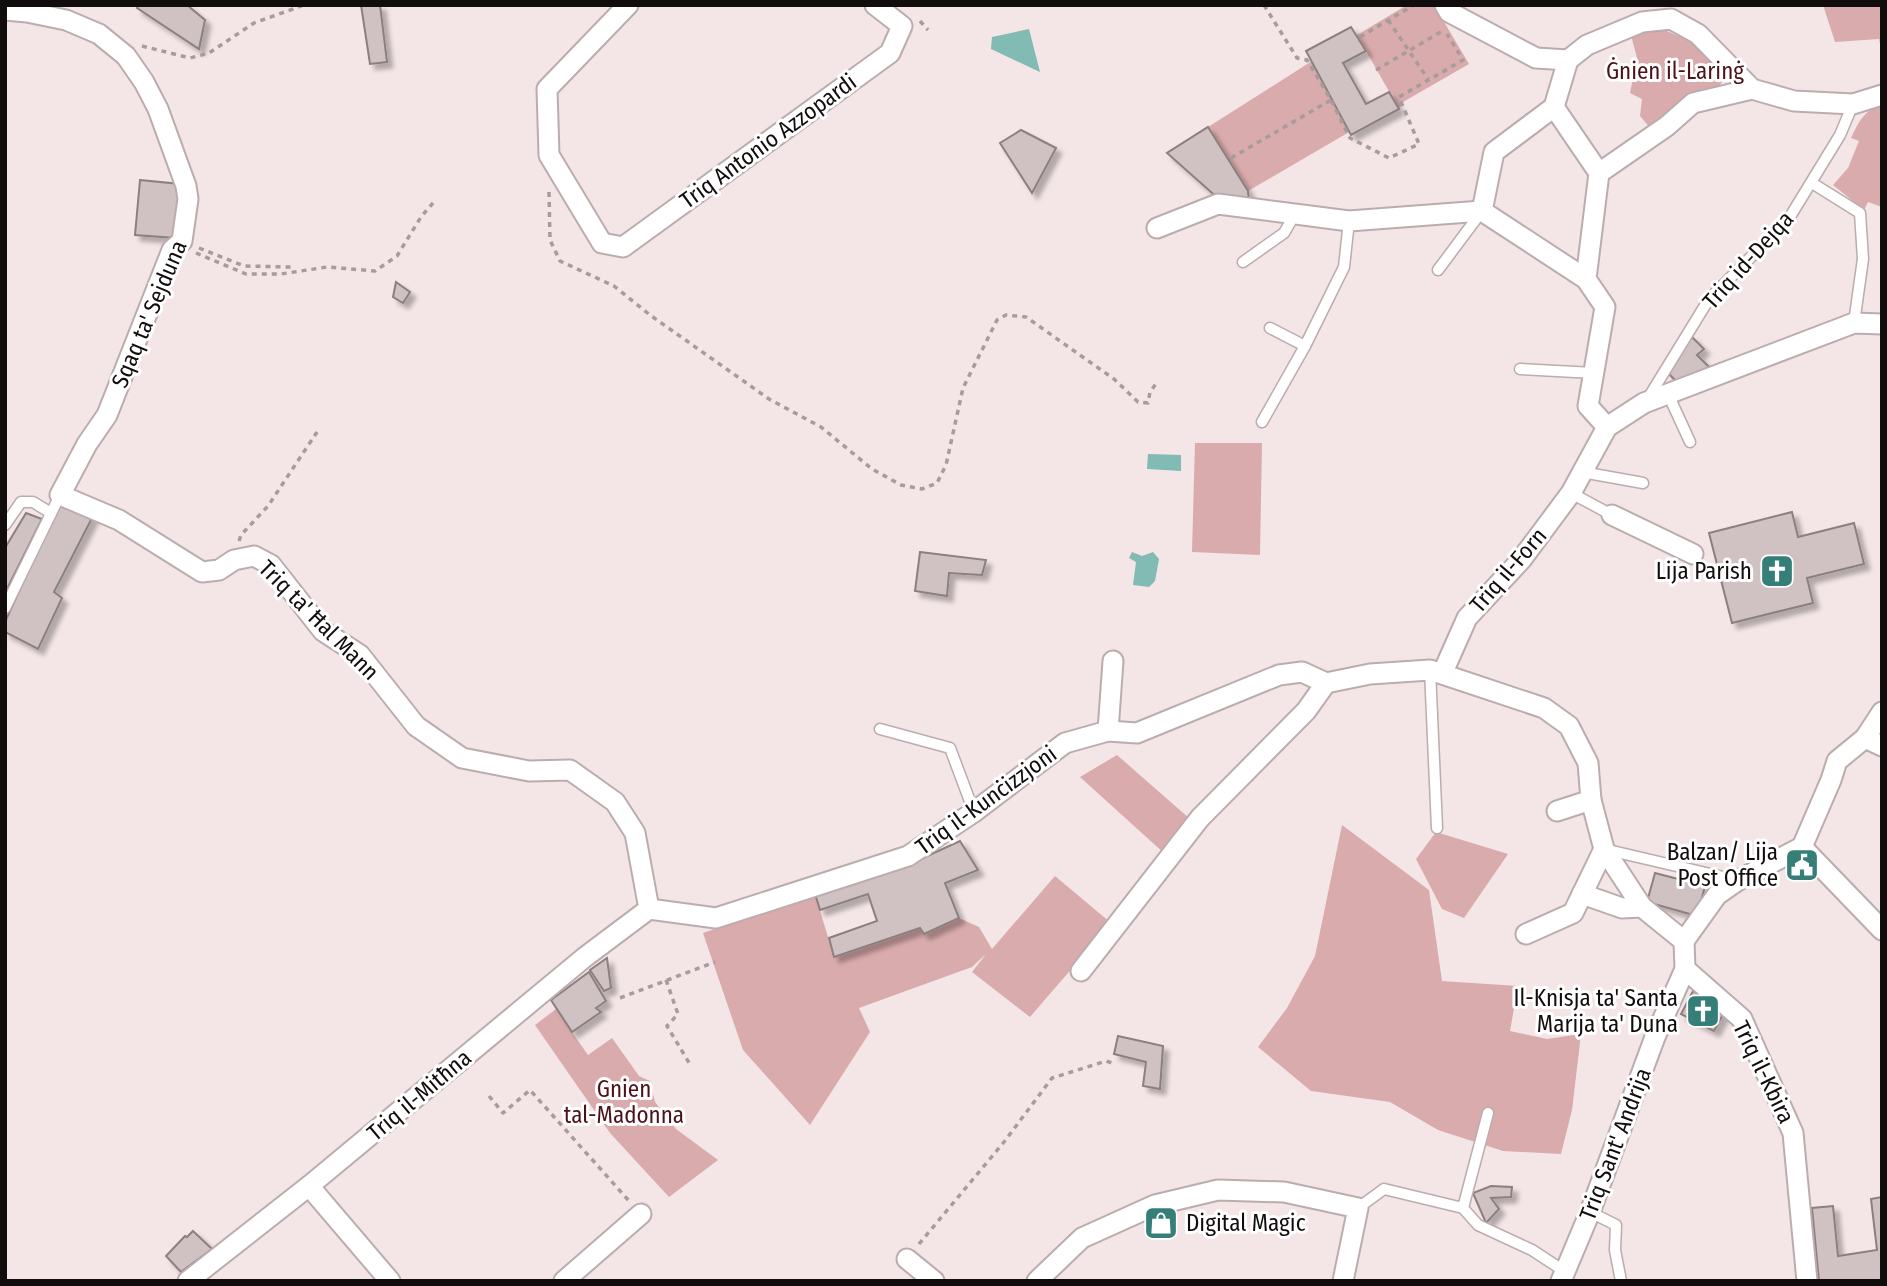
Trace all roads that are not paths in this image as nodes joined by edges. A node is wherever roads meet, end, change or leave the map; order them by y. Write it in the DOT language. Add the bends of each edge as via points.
graph roads {
  1 [pos="628,5"];
  2 [pos="875,5"];
  3 [pos="5,10"];
  4 [pos="1670,12"];
  5 [pos="1442,13"];
  6 [pos="1568,60"];
  7 [pos="1752,89"];
  8 [pos="1882,94"];
  9 [pos="1853,104"];
  10 [pos="1554,107"];
  11 [pos="1599,173"];
  12 [pos="1812,183"];
  13 [pos="1482,211"];
  14 [pos="1295,214"];
  15 [pos="1349,221"];
  16 [pos="1157,229"];
  17 [pos="1243,262"];
  18 [pos="1438,270"];
  19 [pos="1586,279"];
  20 [pos="1854,323"];
  21 [pos="1882,324"];
  22 [pos="1270,328"];
  23 [pos="1305,346"];
  24 [pos="1520,369"];
  25 [pos="1594,373"];
  26 [pos="1668,394"];
  27 [pos="1644,403"];
  28 [pos="1262,422"];
  29 [pos="1607,426"];
  30 [pos="1690,442"];
  31 [pos="1582,472"];
  32 [pos="1643,483"];
  33 [pos="1571,493"];
  34 [pos="60,495"];
  35 [pos="51,513"];
  36 [pos="1612,515"];
  37 [pos="5,524"];
  38 [pos="1693,554"];
  39 [pos="5,608"];
  40 [pos="1113,662"];
  41 [pos="1436,671"];
  42 [pos="1326,683"];
  43 [pos="1882,712"];
  44 [pos="880,729"];
  45 [pos="1108,731"];
  46 [pos="1873,742"];
  47 [pos="1591,800"];
  48 [pos="1557,811"];
  49 [pos="974,812"];
  50 [pos="1437,828"];
  51 [pos="1802,847"];
  52 [pos="1604,849"];
  53 [pos="1737,881"];
  54 [pos="1581,894"];
  55 [pos="1642,907"];
  56 [pos="649,909"];
  57 [pos="1882,930"];
  58 [pos="1526,934"];
  59 [pos="1684,941"];
  60 [pos="1685,969"];
  61 [pos="1082,971"];
  62 [pos="1488,1113"];
  63 [pos="309,1186"];
  64 [pos="1358,1208"];
  65 [pos="1463,1208"];
  66 [pos="1590,1212"];
  67 [pos="641,1214"];
  68 [pos="907,1259"];
  69 [pos="1562,1278"];
  70 [pos="188,1281"];
  71 [pos="390,1281"];
  72 [pos="564,1281"];
  73 [pos="934,1281"];
  74 [pos="1037,1281"];
  75 [pos="1343,1281"];
  76 [pos="1620,1281"];
  77 [pos="1807,1281"];
  1 -- 2 [label="street, Triq Antonio Azzopardi" via="547,89 549,155 603,243 623,247 890,52 902,26"];
  3 -- 34 [label="street, Sqaq ta' Sejduna" via="66,20 99,34 125,56 158,109 188,199 182,241 172,250 107,415"];
  4 -- 6 [label="street" via="1587,45"];
  4 -- 7 [label="street"];
  5 -- 6 [label="street" via="1449,12 1536,58"];
  6 -- 10 [label="street"];
  7 -- 9 [label="street" via="1794,101"];
  7 -- 11 [label="street" via="1693,103"];
  8 -- 9 [label="street"];
  9 -- 12 [label="lane, Triq id-Dejqa"];
  10 -- 11 [label="street"];
  10 -- 13 [label="street" via="1494,152"];
  11 -- 19 [label="street"];
  12 -- 20 [label="lane" via="1860,213 1863,259"];
  12 -- 27 [label="lane, Triq id-Dejqa" via="1788,220 1709,299"];
  13 -- 15 [label="street"];
  13 -- 18 [label="lane"];
  13 -- 19 [label="street"];
  14 -- 15 [label="street"];
  14 -- 16 [label="street" via="1217,204"];
  14 -- 17 [label="lane" via="1284,233"];
  15 -- 23 [label="lane" via="1344,267"];
  19 -- 25 [label="street" via="1605,307"];
  20 -- 21 [label="street, Triq il-Forn"];
  20 -- 26 [label="street, Triq il-Forn"];
  22 -- 23 [label="lane"];
  23 -- 28 [label="lane"];
  24 -- 25 [label="lane"];
  25 -- 29 [label="street" via="1588,406"];
  26 -- 27 [label="street, Triq il-Forn"];
  26 -- 30 [label="lane"];
  27 -- 29 [label="street, Triq il-Forn"];
  29 -- 31 [label="street, Triq il-Forn"];
  31 -- 32 [label="lane"];
  31 -- 33 [label="street, Triq il-Forn"];
  33 -- 36 [label="lane"];
  33 -- 41 [label="street, Triq il-Forn" via="1521,560 1466,618"];
  34 -- 35 [label="lane, Sqaq ta' Sejduna"];
  34 -- 56 [label="street, Triq ta' Ħal Mann" via="119,520 202,572 254,556 271,565 323,631 360,655 415,726 462,758 529,771 570,770 615,802 635,833"];
  35 -- 37 [label="lane" via="33,502 21,502"];
  35 -- 39 [label="lane, Sqaq ta' Sejduna"];
  36 -- 38 [label="street"];
  40 -- 45 [label="street"];
  41 -- 42 [label="street, Triq il-Kunċizzjoni" via="1370,674"];
  41 -- 47 [label="street" via="1544,708 1569,726 1589,763"];
  41 -- 50 [label="lane"];
  42 -- 45 [label="street, Triq il-Kunċizzjoni" via="1302,672 1279,675 1137,733"];
  42 -- 61 [label="street" via="1306,711 1200,818"];
  43 -- 46 [label="street"];
  44 -- 49 [label="lane" via="950,748"];
  45 -- 49 [label="street, Triq il-Kunċizzjoni" via="1065,743"];
  46 -- 51 [label="street" via="1837,761"];
  47 -- 48 [label="street"];
  47 -- 52 [label="street"];
  49 -- 56 [label="street, Triq il-Kunċizzjoni" via="908,856 716,918"];
  51 -- 53 [label="street"];
  51 -- 57 [label="street"];
  52 -- 53 [label="lane"];
  52 -- 54 [label="street"];
  52 -- 55 [label="street"];
  53 -- 59 [label="street" via="1717,895"];
  54 -- 55 [label="street" via="1622,908"];
  54 -- 58 [label="street" via="1573,913"];
  55 -- 59 [label="street"];
  56 -- 63 [label="street, Triq il-Mitħna"];
  59 -- 60 [label="street"];
  60 -- 66 [label="street, Triq Sant' Andrija"];
  60 -- 77 [label="street, Triq il-Kbira" via="1742,1019 1793,1133"];
  62 -- 65 [label="lane"];
  63 -- 70 [label="street, Triq il-Mitħna"];
  63 -- 71 [label="street"];
  64 -- 65 [label="lane" via="1384,1189"];
  64 -- 74 [label="street" via="1284,1192 1218,1190 1155,1205 1082,1238"];
  64 -- 75 [label="street"];
  65 -- 69 [label="lane" via="1478,1226 1532,1250"];
  66 -- 69 [label="street, Triq Sant' Andrija"];
  66 -- 76 [label="lane" via="1616,1225"];
  67 -- 72 [label="street"];
  68 -- 73 [label="street"];
}
